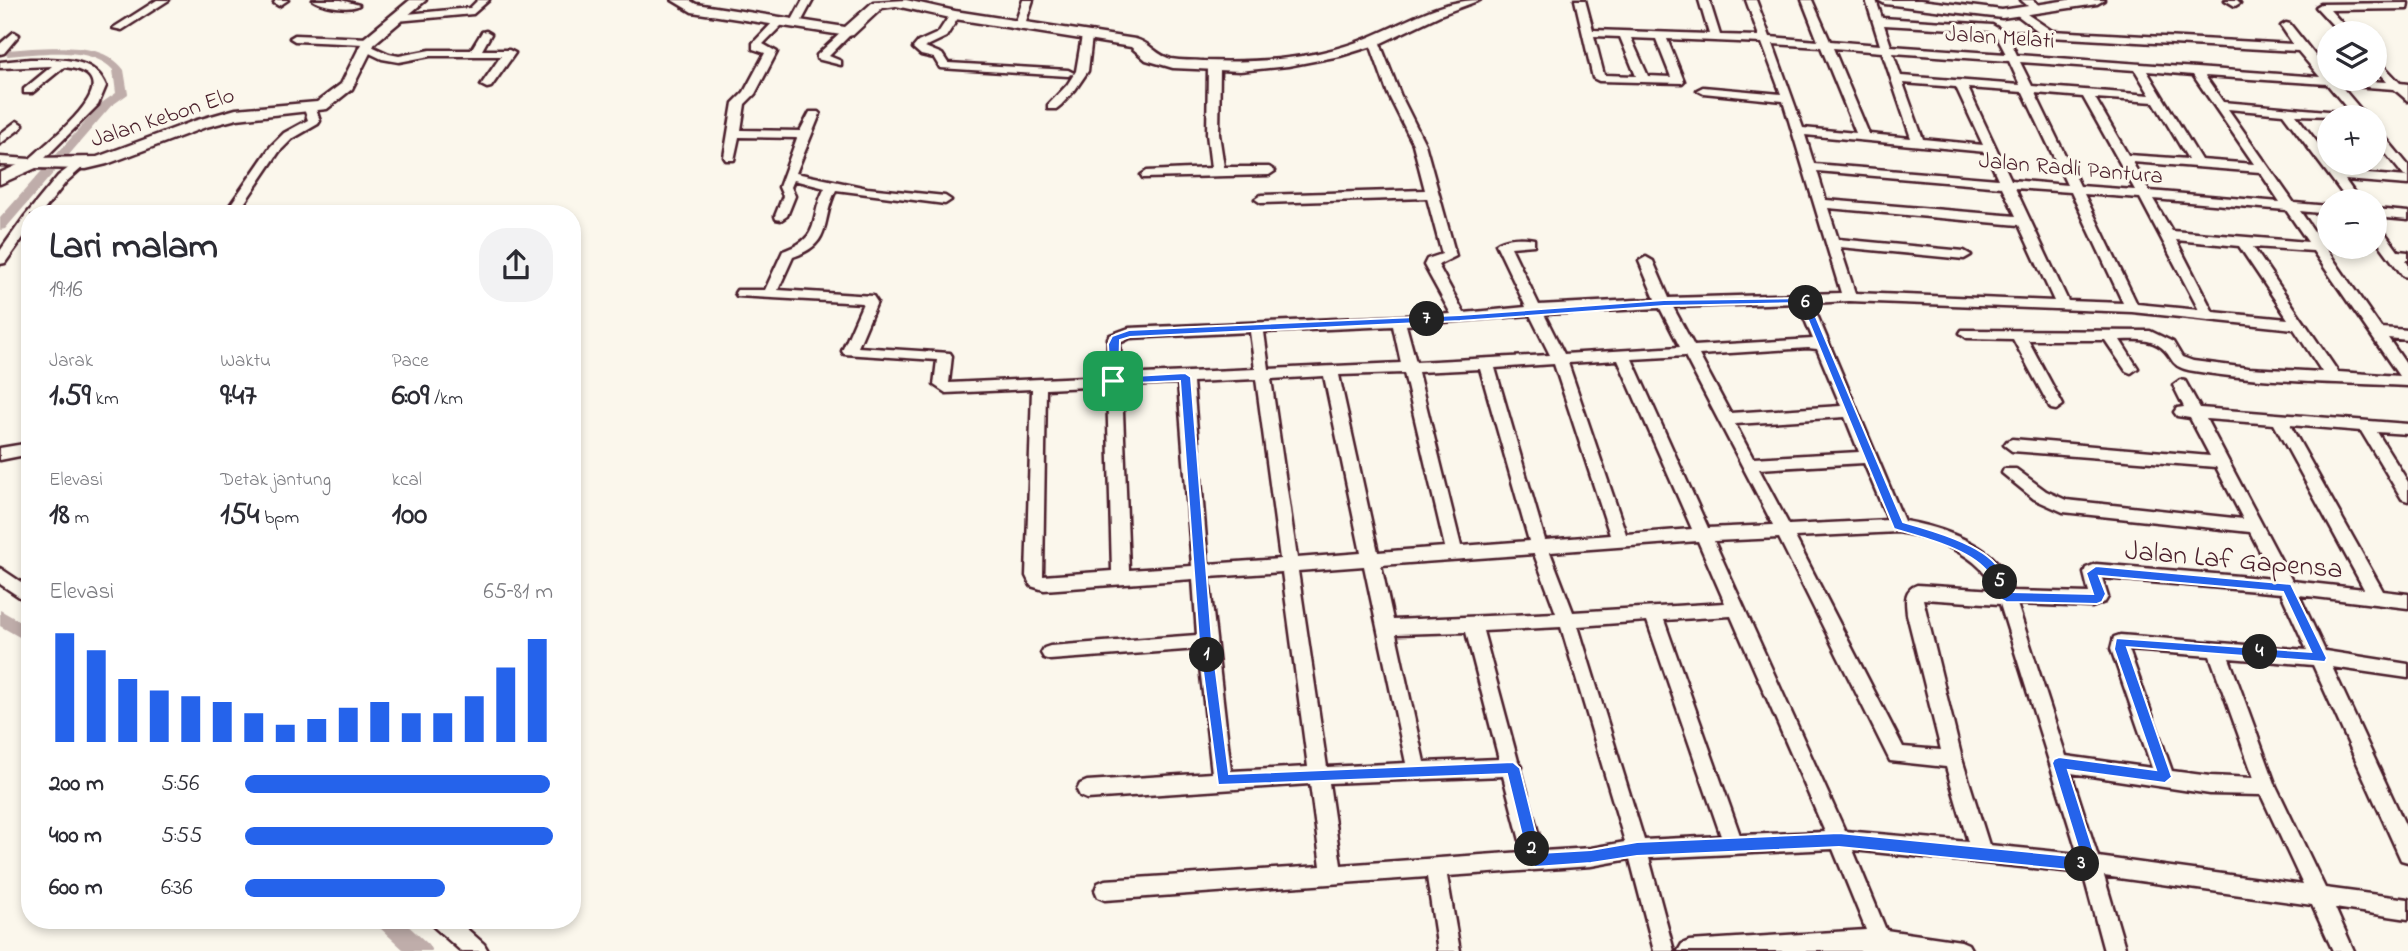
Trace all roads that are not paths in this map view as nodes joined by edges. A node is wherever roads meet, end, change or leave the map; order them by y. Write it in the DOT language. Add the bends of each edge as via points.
graph roads {
  1 [pos="164,0"];
  2 [pos="318,0"];
  3 [pos="419,0"];
  4 [pos="484,0"];
  5 [pos="679,0"];
  6 [pos="808,0"];
  7 [pos="1028,0"];
  8 [pos="1473,0"];
  9 [pos="1580,0"];
  10 [pos="1704,0"];
  11 [pos="1751,0"];
  12 [pos="1807,0"];
  13 [pos="1871,0"];
  14 [pos="1885,0"];
  15 [pos="2097,0"];
  16 [pos="887,1"];
  17 [pos="354,5"];
  18 [pos="2023,6"];
  19 [pos="2407,6"];
  20 [pos="955,15"];
  21 [pos="397,18"];
  22 [pos="1879,21"];
  23 [pos="2334,21"];
  24 [pos="779,22"];
  25 [pos="795,24"];
  26 [pos="1020,24"];
  27 [pos="2286,26"];
  28 [pos="118,28"];
  29 [pos="848,32"];
  30 [pos="1589,33"];
  31 [pos="486,34"];
  32 [pos="1624,34"];
  33 [pos="2049,34"];
  34 [pos="1660,35"];
  35 [pos="2002,35"];
  36 [pos="14,36"];
  37 [pos="1087,36"];
  38 [pos="295,38"];
  39 [pos="1717,38"];
  40 [pos="1766,40"];
  41 [pos="1374,41"];
  42 [pos="367,44"];
  43 [pos="1826,45"];
  44 [pos="2301,48"];
  45 [pos="1887,49"];
  46 [pos="0,51"];
  47 [pos="475,52"];
  48 [pos="2011,58"];
  49 [pos="62,63"];
  50 [pos="837,63"];
  51 [pos="0,65"];
  52 [pos="2317,66"];
  53 [pos="1214,68"];
  54 [pos="2139,68"];
  55 [pos="2196,71"];
  56 [pos="2387,73"];
  57 [pos="1068,74"];
  58 [pos="1643,79"];
  59 [pos="1896,79"];
  60 [pos="2317,81"];
  61 [pos="487,85"];
  62 [pos="1961,85"];
  63 [pos="2403,86"];
  64 [pos="2027,89"];
  65 [pos="1703,90"];
  66 [pos="29,91"];
  67 [pos="2339,91"];
  68 [pos="2087,93"];
  69 [pos="1788,98"];
  70 [pos="2159,99"];
  71 [pos="2408,99"];
  72 [pos="2221,105"];
  73 [pos="2351,105"];
  74 [pos="1052,107"];
  75 [pos="310,109"];
  76 [pos="2287,111"];
  77 [pos="2317,113"];
  78 [pos="814,114"];
  79 [pos="17,125"];
  80 [pos="1798,131"];
  81 [pos="734,133"];
  82 [pos="804,135"];
  83 [pos="1864,137"];
  84 [pos="0,140"];
  85 [pos="1918,142"];
  86 [pos="2387,148"];
  87 [pos="1992,149"];
  88 [pos="2317,150"];
  89 [pos="730,157"];
  90 [pos="2123,158"];
  91 [pos="0,161"];
  92 [pos="37,163"];
  93 [pos="2197,163"];
  94 [pos="74,164"];
  95 [pos="1808,167"];
  96 [pos="2264,169"];
  97 [pos="1218,171"];
  98 [pos="1269,171"];
  99 [pos="2408,173"];
  100 [pos="791,175"];
  101 [pos="1147,175"];
  102 [pos="2336,175"];
  103 [pos="0,179"];
  104 [pos="2408,181"];
  105 [pos="2005,183"];
  106 [pos="2074,187"];
  107 [pos="831,188"];
  108 [pos="2346,189"];
  109 [pos="1430,194"];
  110 [pos="2144,195"];
  111 [pos="1261,199"];
  112 [pos="945,200"];
  113 [pos="1819,203"];
  114 [pos="41,205"];
  115 [pos="236,205"];
  116 [pos="2288,206"];
  117 [pos="2317,209"];
  118 [pos="2387,214"];
  119 [pos="781,216"];
  120 [pos="2408,216"];
  121 [pos="2023,221"];
  122 [pos="21,231"];
  123 [pos="2167,235"];
  124 [pos="2387,241"];
  125 [pos="1529,242"];
  126 [pos="1832,242"];
  127 [pos="2243,242"];
  128 [pos="2317,247"];
  129 [pos="1964,255"];
  130 [pos="2401,255"];
  131 [pos="2326,259"];
  132 [pos="0,260"];
  133 [pos="1646,261"];
  134 [pos="2408,273"];
  135 [pos="742,293"];
  136 [pos="770,294"];
  137 [pos="1849,297"];
  138 [pos="1804,300"];
  139 [pos="1664,303"];
  140 [pos="2063,305"];
  141 [pos="2132,308"];
  142 [pos="1537,310"];
  143 [pos="2208,315"];
  144 [pos="1460,318"];
  145 [pos="1398,319"];
  146 [pos="2298,325"];
  147 [pos="1256,326"];
  148 [pos="1967,332"];
  149 [pos="2379,333"];
  150 [pos="2018,335"];
  151 [pos="2408,335"];
  152 [pos="2109,336"];
  153 [pos="1822,345"];
  154 [pos="1690,350"];
  155 [pos="1622,355"];
  156 [pos="1559,358"];
  157 [pos="1486,363"];
  158 [pos="1411,367"];
  159 [pos="2131,368"];
  160 [pos="1330,370"];
  161 [pos="1263,374"];
  162 [pos="2332,375"];
  163 [pos="1185,377"];
  164 [pos="2408,379"];
  165 [pos="1113,381"];
  166 [pos="2180,385"];
  167 [pos="1039,386"];
  168 [pos="2056,405"];
  169 [pos="1850,411"];
  170 [pos="2188,413"];
  171 [pos="1726,419"];
  172 [pos="2279,420"];
  173 [pos="2366,426"];
  174 [pos="2408,429"];
  175 [pos="2012,445"];
  176 [pos="21,450"];
  177 [pos="0,454"];
  178 [pos="1869,457"];
  179 [pos="2220,462"];
  180 [pos="1749,464"];
  181 [pos="2010,473"];
  182 [pos="2408,495"];
  183 [pos="1898,526"];
  184 [pos="2254,526"];
  185 [pos="1784,531"];
  186 [pos="1701,535"];
  187 [pos="1620,541"];
  188 [pos="1539,546"];
  189 [pos="1455,554"];
  190 [pos="1373,560"];
  191 [pos="1288,567"];
  192 [pos="1201,571"];
  193 [pos="0,575"];
  194 [pos="1121,577"];
  195 [pos="2287,587"];
  196 [pos="21,590"];
  197 [pos="2006,597"];
  198 [pos="2378,598"];
  199 [pos="2408,601"];
  200 [pos="1734,609"];
  201 [pos="1654,616"];
  202 [pos="1567,619"];
  203 [pos="1474,625"];
  204 [pos="1386,627"];
  205 [pos="1206,641"];
  206 [pos="2216,648"];
  207 [pos="1050,653"];
  208 [pos="2320,658"];
  209 [pos="2408,671"];
  210 [pos="1952,759"];
  211 [pos="2059,763"];
  212 [pos="1513,768"];
  213 [pos="1417,772"];
  214 [pos="1320,775"];
  215 [pos="2165,777"];
  216 [pos="1223,781"];
  217 [pos="2267,787"];
  218 [pos="1087,790"];
  219 [pos="1839,840"];
  220 [pos="1734,845"];
  221 [pos="1637,849"];
  222 [pos="1981,852"];
  223 [pos="2408,853"];
  224 [pos="1535,860"];
  225 [pos="2091,865"];
  226 [pos="1436,868"];
  227 [pos="1332,874"];
  228 [pos="1105,890"];
  229 [pos="2321,898"];
  230 [pos="2408,909"];
  231 [pos="451,929"];
  232 [pos="1883,945"];
  233 [pos="1769,947"];
  234 [pos="477,951"];
  235 [pos="1449,951"];
  236 [pos="1664,951"];
  237 [pos="1689,951"];
  238 [pos="1961,951"];
  239 [pos="2115,951"];
  240 [pos="2344,951"];
  1 -- 28 [label="street"];
  2 -- 17 [label="street"];
  3 -- 21 [label="street, Jalan Kebon Elo"];
  4 -- 21 [label="street" via="473,11"];
  5 -- 24 [label="street" via="692,8"];
  6 -- 25 [label="street"];
  7 -- 26 [label="street"];
  8 -- 41 [label="street"];
  9 -- 30 [label="street"];
  10 -- 39 [label="street"];
  11 -- 40 [label="street"];
  12 -- 43 [label="street"];
  13 -- 22 [label="street"];
  14 -- 18 [label="street" via="1987,13"];
  15 -- 18 [label="street" via="2039,10"];
  16 -- 20 [label="street"];
  16 -- 29 [label="street"];
  18 -- 33 [label="street"];
  19 -- 23 [label="street" via="2321,7"];
  20 -- 26 [label="street"];
  20 -- 57 [label="street" via="942,35 919,48 938,56 944,66"];
  21 -- 42 [label="street, Jalan Kebon Elo"];
  22 -- 35 [label="street" via="1992,29"];
  22 -- 45 [label="street"];
  24 -- 25 [label="street"];
  24 -- 81 [label="street" via="758,43 757,47 771,52 749,94 739,103"];
  25 -- 29 [label="street"];
  26 -- 37 [label="street"];
  27 -- 44 [label="street"];
  29 -- 50 [label="street" via="821,57"];
  30 -- 32 [label="street, Jalan Melati"];
  30 -- 58 [label="street" via="1599,78"];
  31 -- 47 [label="street"];
  32 -- 34 [label="street, Jalan Melati"];
  32 -- 58 [label="street"];
  33 -- 35 [label="street"];
  33 -- 44 [label="street"];
  34 -- 39 [label="street, Jalan Melati"];
  34 -- 58 [label="street" via="1678,81"];
  35 -- 48 [label="street"];
  36 -- 46 [label="street"];
  37 -- 53 [label="street" via="1135,43 1151,57 1173,64"];
  37 -- 74 [label="street" via="1078,78"];
  38 -- 42 [label="street"];
  39 -- 40 [label="street, Jalan Melati"];
  40 -- 43 [label="street, Jalan Melati"];
  40 -- 69 [label="street"];
  41 -- 53 [label="street" via="1311,59"];
  41 -- 109 [label="street" via="1419,144"];
  42 -- 47 [label="street" via="386,57 399,59"];
  42 -- 75 [label="street, Jalan Kebon Elo" via="347,86"];
  43 -- 45 [label="street, Jalan Melati"];
  43 -- 83 [label="street"];
  44 -- 52 [label="street"];
  45 -- 48 [label="street, Jalan Melati"];
  45 -- 59 [label="street"];
  47 -- 61 [label="street" via="509,53"];
  48 -- 54 [label="street, Jalan Melati"];
  48 -- 64 [label="street"];
  49 -- 51 [label="street"];
  49 -- 66 [label="street"];
  49 -- 92 [label="street" via="90,69 100,93"];
  53 -- 97 [label="street" via="1213,134"];
  54 -- 55 [label="street, Jalan Melati"];
  54 -- 70 [label="street"];
  55 -- 60 [label="street, Jalan Melati"];
  55 -- 72 [label="street"];
  56 -- 63 [label="street"];
  59 -- 62 [label="street"];
  59 -- 85 [label="street"];
  62 -- 64 [label="street"];
  62 -- 87 [label="street"];
  63 -- 71 [label="street"];
  64 -- 68 [label="street"];
  64 -- 106 [label="street"];
  65 -- 69 [label="street"];
  67 -- 73 [label="street"];
  68 -- 70 [label="street"];
  68 -- 90 [label="street"];
  69 -- 80 [label="street"];
  70 -- 93 [label="street"];
  72 -- 76 [label="street"];
  72 -- 96 [label="street"];
  75 -- 94 [label="street, Jalan Kebon Elo" via="236,114 101,161"];
  75 -- 115 [label="street" via="314,121 275,149"];
  76 -- 77 [label="street"];
  76 -- 88 [label="street"];
  78 -- 82 [label="street"];
  79 -- 84 [label="street"];
  80 -- 83 [label="street"];
  80 -- 95 [label="street"];
  81 -- 82 [label="street"];
  81 -- 89 [label="street"];
  82 -- 100 [label="street"];
  83 -- 85 [label="street"];
  85 -- 87 [label="street"];
  86 -- 99 [label="street"];
  87 -- 105 [label="street"];
  90 -- 93 [label="street"];
  90 -- 110 [label="street"];
  91 -- 92 [label="street"];
  92 -- 94 [label="street, Jalan Kebon Elo"];
  92 -- 103 [label="street"];
  93 -- 96 [label="street"];
  94 -- 114 [label="street"];
  95 -- 105 [label="street, Jalan Radli Pantura"];
  95 -- 113 [label="street"];
  96 -- 116 [label="street"];
  97 -- 98 [label="street"];
  97 -- 101 [label="street"];
  100 -- 107 [label="street"];
  100 -- 119 [label="street"];
  102 -- 104 [label="street"];
  102 -- 108 [label="street"];
  105 -- 106 [label="street, Jalan Radli Pantura"];
  105 -- 121 [label="street"];
  106 -- 110 [label="street, Jalan Radli Pantura"];
  106 -- 141 [label="street"];
  107 -- 112 [label="street"];
  107 -- 136 [label="street" via="813,239 808,247 788,254"];
  109 -- 111 [label="street"];
  109 -- 144 [label="street" via="1449,256 1431,265"];
  110 -- 116 [label="street, Jalan Radli Pantura"];
  110 -- 123 [label="street"];
  113 -- 121 [label="street"];
  113 -- 126 [label="street"];
  116 -- 117 [label="street, Jalan Radli Pantura"];
  116 -- 128 [label="street"];
  118 -- 120 [label="street"];
  121 -- 140 [label="street"];
  122 -- 132 [label="street"];
  123 -- 127 [label="street"];
  123 -- 143 [label="street"];
  124 -- 130 [label="street"];
  125 -- 142 [label="street" via="1503,244"];
  126 -- 129 [label="street"];
  126 -- 137 [label="street"];
  127 -- 128 [label="street"];
  127 -- 146 [label="street"];
  130 -- 134 [label="street"];
  131 -- 149 [label="street"];
  133 -- 139 [label="street"];
  135 -- 136 [label="street"];
  136 -- 167 [label="street" via="868,299 849,351 945,356 943,388"];
  137 -- 138 [label="street"];
  137 -- 140 [label="street"];
  138 -- 139 [label="street"];
  138 -- 153 [label="street"];
  139 -- 142 [label="street"];
  139 -- 154 [label="street"];
  140 -- 141 [label="street"];
  141 -- 143 [label="street"];
  142 -- 144 [label="street"];
  142 -- 156 [label="street"];
  143 -- 146 [label="street"];
  144 -- 145 [label="street"];
  145 -- 147 [label="street"];
  145 -- 158 [label="street"];
  146 -- 162 [label="street"];
  147 -- 161 [label="street"];
  147 -- 165 [label="street" via="1121,335 1113,344"];
  148 -- 150 [label="street"];
  149 -- 151 [label="street"];
  149 -- 164 [label="street"];
  150 -- 152 [label="street"];
  150 -- 168 [label="street"];
  152 -- 159 [label="street"];
  152 -- 162 [label="street" via="2150,336 2168,345 2182,365 2248,373"];
  153 -- 154 [label="street"];
  153 -- 169 [label="street"];
  154 -- 155 [label="street"];
  154 -- 171 [label="street"];
  155 -- 156 [label="street"];
  155 -- 186 [label="street"];
  156 -- 157 [label="street"];
  156 -- 187 [label="street"];
  157 -- 158 [label="street"];
  157 -- 188 [label="street"];
  158 -- 160 [label="street"];
  158 -- 189 [label="street"];
  160 -- 161 [label="street"];
  160 -- 190 [label="street"];
  161 -- 163 [label="street"];
  161 -- 191 [label="street"];
  162 -- 164 [label="street"];
  163 -- 165 [label="street"];
  163 -- 192 [label="street"];
  165 -- 167 [label="street"];
  165 -- 194 [label="street"];
  166 -- 170 [label="street"];
  167 -- 194 [label="street" via="1034,576 1044,583"];
  169 -- 171 [label="street"];
  169 -- 178 [label="street"];
  170 -- 172 [label="street"];
  170 -- 179 [label="street"];
  171 -- 180 [label="street"];
  172 -- 173 [label="street"];
  172 -- 198 [label="street"];
  173 -- 174 [label="street"];
  173 -- 182 [label="street"];
  175 -- 179 [label="street"];
  176 -- 177 [label="street"];
  178 -- 180 [label="street"];
  178 -- 183 [label="street"];
  179 -- 184 [label="street"];
  180 -- 185 [label="street"];
  181 -- 184 [label="street" via="2063,506"];
  183 -- 185 [label="street"];
  183 -- 197 [label="street" via="1977,555 1993,568"];
  184 -- 195 [label="street"];
  185 -- 186 [label="street"];
  185 -- 210 [label="street" via="1898,755"];
  186 -- 187 [label="street"];
  186 -- 200 [label="street"];
  187 -- 188 [label="street"];
  188 -- 189 [label="street"];
  188 -- 202 [label="street"];
  189 -- 190 [label="street"];
  190 -- 191 [label="street"];
  190 -- 204 [label="street"];
  191 -- 192 [label="street"];
  191 -- 214 [label="street"];
  192 -- 194 [label="street"];
  192 -- 205 [label="street"];
  193 -- 196 [label="street"];
  195 -- 197 [label="street, Jalan Laf Gapensa" via="2096,571 2092,573 2100,594 2097,599"];
  195 -- 198 [label="street, Jalan Laf Gapensa"];
  195 -- 208 [label="street"];
  197 -- 210 [label="street" via="1917,592 1914,596"];
  197 -- 211 [label="street"];
  198 -- 199 [label="street, Jalan Laf Gapensa"];
  200 -- 201 [label="street"];
  200 -- 219 [label="street"];
  201 -- 202 [label="street"];
  201 -- 220 [label="street"];
  202 -- 203 [label="street"];
  202 -- 221 [label="street"];
  203 -- 204 [label="street"];
  203 -- 212 [label="street"];
  204 -- 213 [label="street"];
  205 -- 207 [label="street"];
  205 -- 216 [label="street"];
  206 -- 208 [label="street"];
  206 -- 215 [label="street" via="2120,642"];
  206 -- 217 [label="street"];
  208 -- 209 [label="street"];
  208 -- 223 [label="street"];
  210 -- 222 [label="street"];
  211 -- 215 [label="street"];
  211 -- 225 [label="street"];
  212 -- 213 [label="street"];
  212 -- 224 [label="street"];
  213 -- 214 [label="street"];
  214 -- 216 [label="street"];
  214 -- 227 [label="street"];
  215 -- 217 [label="street" via="2210,785"];
  216 -- 218 [label="street"];
  217 -- 229 [label="street"];
  219 -- 220 [label="street"];
  219 -- 222 [label="street"];
  219 -- 232 [label="street"];
  220 -- 221 [label="street"];
  221 -- 224 [label="street"];
  221 -- 236 [label="street"];
  222 -- 225 [label="street"];
  224 -- 226 [label="street"];
  225 -- 229 [label="street"];
  225 -- 239 [label="street"];
  226 -- 227 [label="street"];
  226 -- 235 [label="street"];
  227 -- 228 [label="street"];
  229 -- 230 [label="street"];
  229 -- 240 [label="street"];
  231 -- 234 [label="street"];
  232 -- 233 [label="street"];
  232 -- 238 [label="street"];
  233 -- 237 [label="street"];
}
